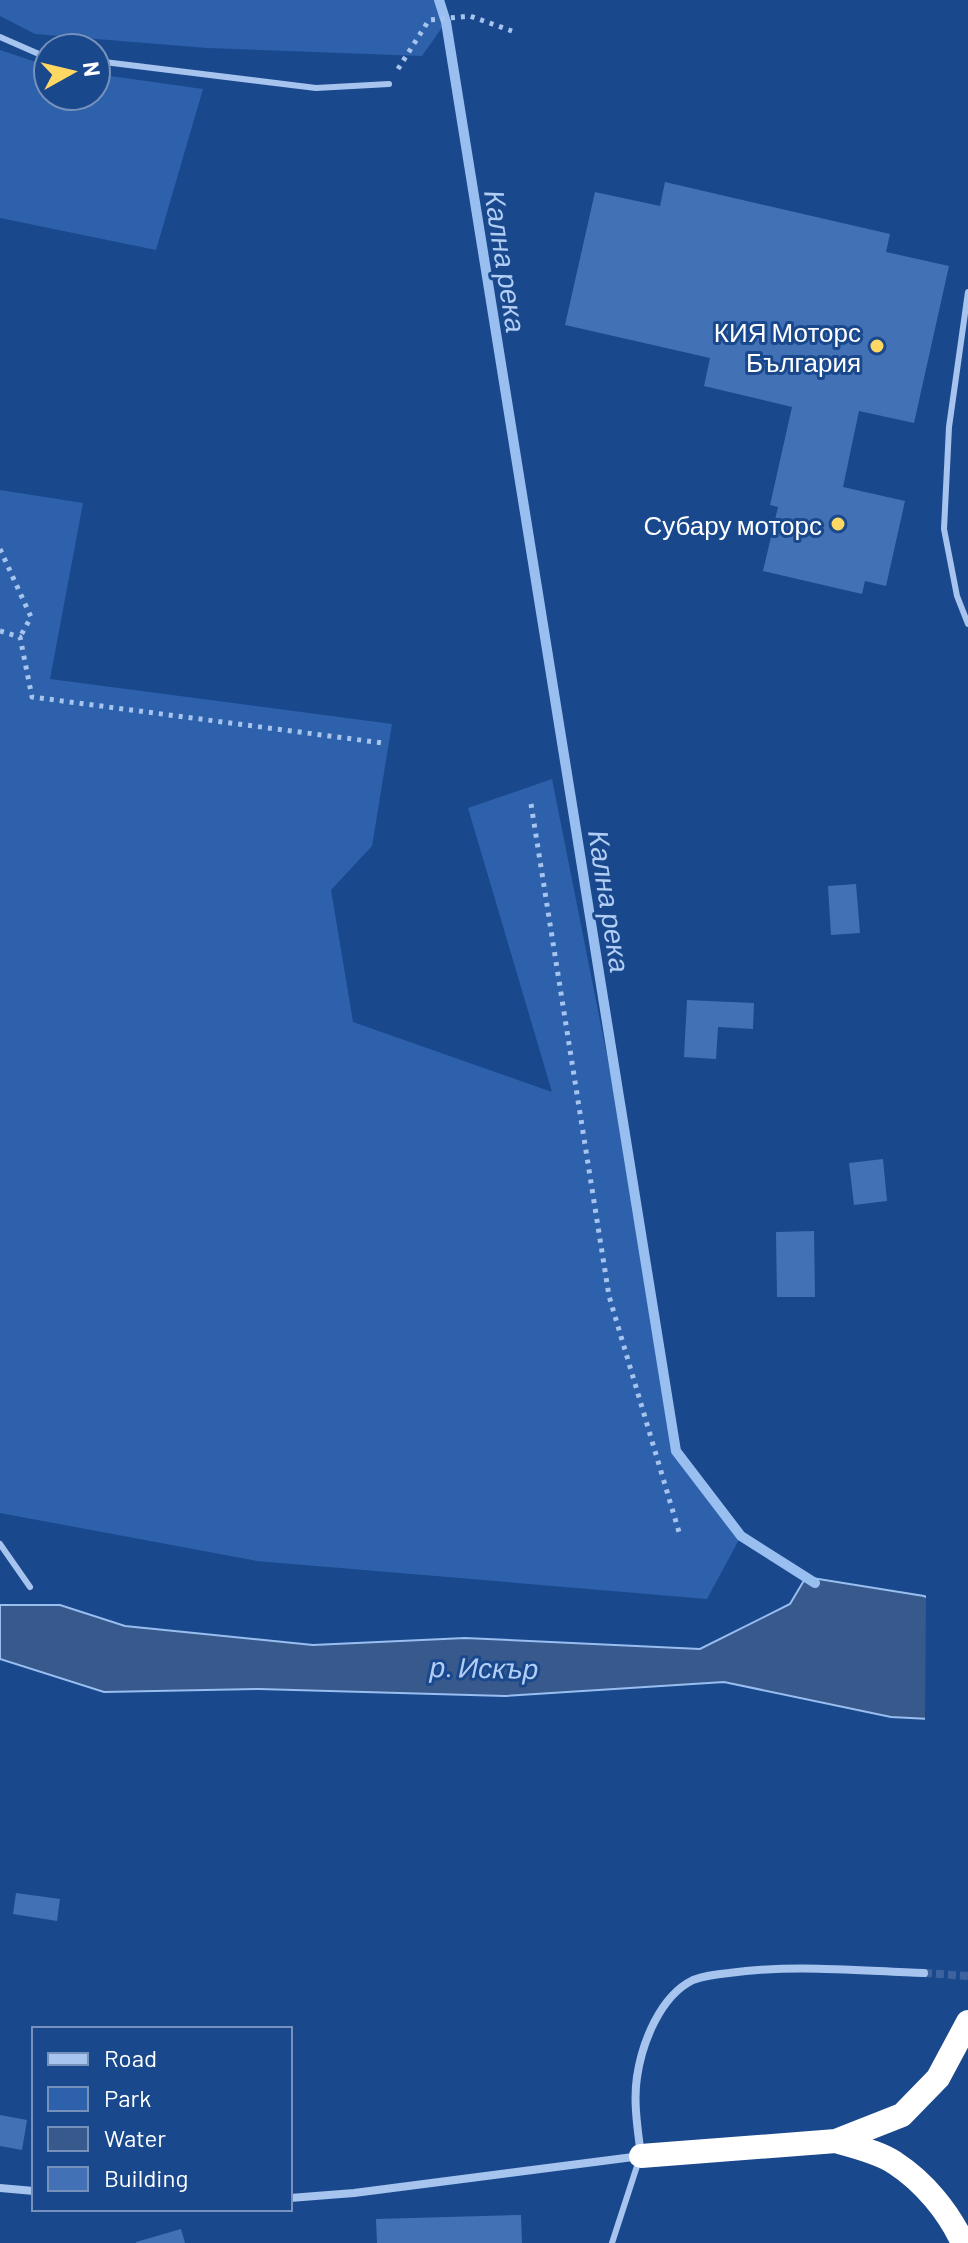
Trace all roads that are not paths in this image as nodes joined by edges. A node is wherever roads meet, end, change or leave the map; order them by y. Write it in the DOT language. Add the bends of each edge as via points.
graph roads {
  1 [pos="0,37"];
  2 [pos="32,51"];
  3 [pos="112,63"];
  4 [pos="389,84"];
  5 [pos="968,292"];
  6 [pos="968,624"];
  7 [pos="0,1544"];
  8 [pos="30,1587"];
  9 [pos="924,1973"];
  10 [pos="968,2022"];
  11 [pos="836,2141"];
  12 [pos="641,2156"];
  13 [pos="0,2188"];
  14 [pos="32,2191"];
  15 [pos="292,2198"];
  16 [pos="612,2243"];
  17 [pos="963,2243"];
  1 -- 2 [label="lane"];
  3 -- 4 [label="lane" via="316,88"];
  5 -- 6 [label="lane" via="949,427 944,529"];
  7 -- 8 [label="lane"];
  9 -- 12 [label="street" via="754,1969 694,1980 673,1995 643,2049 636,2079"];
  10 -- 11 [label="highway" via="921,2099 902,2115"];
  11 -- 12 [label="highway"];
  11 -- 17 [label="highway" via="893,2161 927,2189"];
  12 -- 15 [label="street"];
  12 -- 16 [label="lane"];
  13 -- 14 [label="street"];
}
